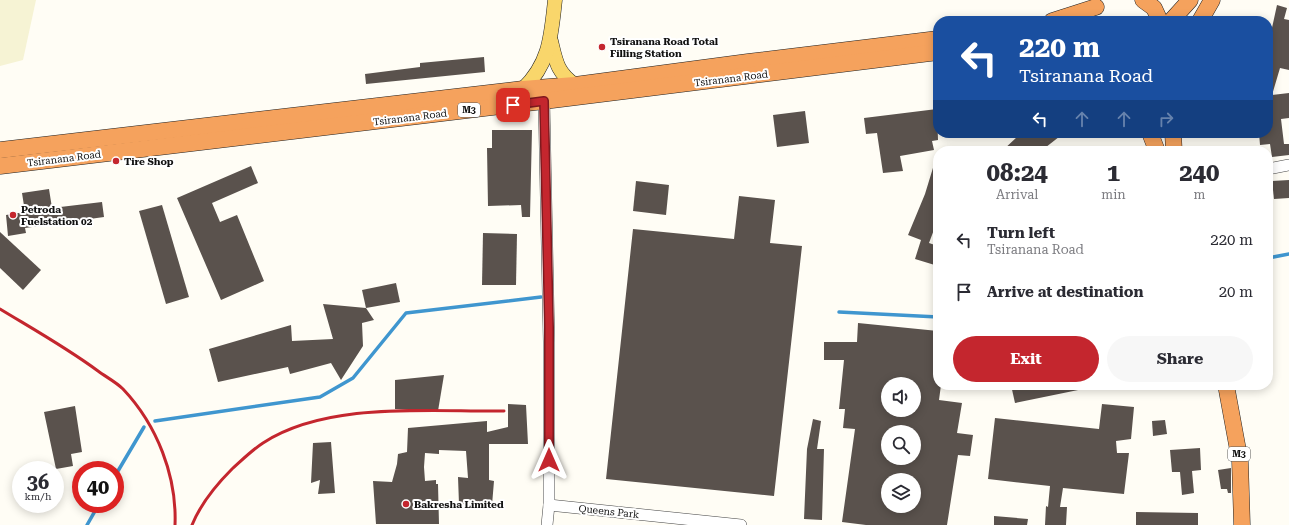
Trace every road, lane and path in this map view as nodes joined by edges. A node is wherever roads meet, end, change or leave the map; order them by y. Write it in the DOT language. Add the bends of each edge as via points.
graph roads {
  1 [pos="555,0"];
  2 [pos="1143,0"];
  3 [pos="1190,0"];
  4 [pos="1212,0"];
  5 [pos="1100,3"];
  6 [pos="1065,16"];
  7 [pos="1091,16"];
  8 [pos="1158,16"];
  9 [pos="1176,16"];
  10 [pos="1203,16"];
  11 [pos="933,40"];
  12 [pos="551,41"];
  13 [pos="933,53"];
  14 [pos="575,85"];
  15 [pos="523,89"];
  16 [pos="544,101"];
  17 [pos="0,150"];
  18 [pos="1289,165"];
  19 [pos="0,166"];
  20 [pos="1273,168"];
  21 [pos="1227,390"];
  22 [pos="549,505"];
  23 [pos="547,525"];
  24 [pos="741,525"];
  25 [pos="1242,525"];
  1 -- 12 [label="main road"];
  2 -- 8 [label="highway" via="1154,8"];
  3 -- 9 [label="highway"];
  4 -- 10 [label="highway"];
  5 -- 6 [label="highway"];
  5 -- 7 [label="highway"];
  11 -- 14 [label="highway, Tsiranana Road / M3"];
  12 -- 14 [label="main road" via="557,66 563,76"];
  12 -- 15 [label="main road" via="535,78"];
  13 -- 16 [label="highway, Tsiranana Road / M3"];
  14 -- 15 [label="highway, Tsiranana Road / M3"];
  15 -- 17 [label="highway, Tsiranana Road / M3"];
  16 -- 19 [label="highway, Tsiranana Road / M3"];
  16 -- 22 [label="street" via="549,342"];
  18 -- 20 [label="street"];
  21 -- 25 [label="highway, M3" via="1240,461"];
  22 -- 23 [label="street"];
  22 -- 24 [label="street, Queens Park"];
}
